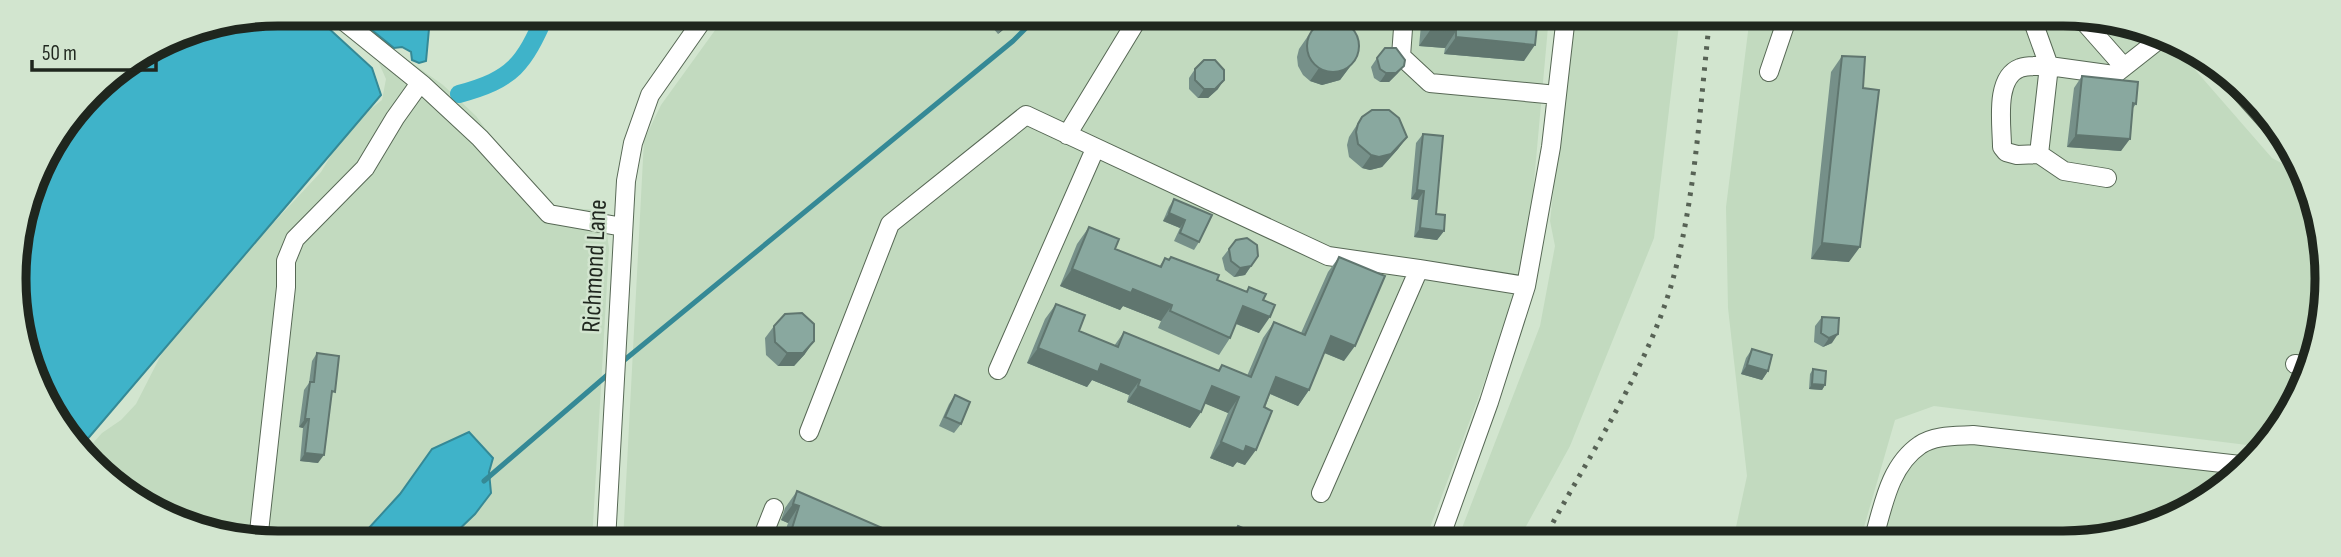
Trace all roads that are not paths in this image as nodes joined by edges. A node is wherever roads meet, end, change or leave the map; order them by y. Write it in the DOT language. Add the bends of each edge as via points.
graph roads {
  1 [pos="350,26"];
  2 [pos="698,26"];
  3 [pos="1131,26"];
  4 [pos="1403,26"];
  5 [pos="1565,26"];
  6 [pos="1785,26"];
  7 [pos="2035,26"];
  8 [pos="2089,28"];
  9 [pos="2154,43"];
  10 [pos="2049,66"];
  11 [pos="2124,67"];
  12 [pos="1769,72"];
  13 [pos="419,83"];
  14 [pos="1557,96"];
  15 [pos="1067,135"];
  16 [pos="1095,149"];
  17 [pos="2039,154"];
  18 [pos="2108,178"];
  19 [pos="623,229"];
  20 [pos="1419,269"];
  21 [pos="1526,286"];
  22 [pos="998,370"];
  23 [pos="809,432"];
  24 [pos="2233,464"];
  25 [pos="1321,493"];
  26 [pos="774,508"];
  27 [pos="259,530"];
  28 [pos="607,531"];
  29 [pos="765,531"];
  30 [pos="1444,531"];
  31 [pos="1876,531"];
  1 -- 13 [label="lane"];
  2 -- 19 [label="lane, Richmond Lane" via="650,95 633,143"];
  3 -- 15 [label="lane"];
  4 -- 14 [label="lane" via="1401,56 1430,83"];
  5 -- 14 [label="lane"];
  6 -- 12 [label="lane"];
  7 -- 10 [label="lane"];
  8 -- 11 [label="lane"];
  9 -- 11 [label="lane"];
  10 -- 11 [label="lane" via="2114,75"];
  10 -- 17 [label="lane"];
  10 -- 17 [label="lane" via="2022,67 2011,73 2003,89 2001,147 2017,155"];
  13 -- 19 [label="lane" via="480,138 549,214"];
  13 -- 27 [label="lane" via="365,167 290,248"];
  14 -- 21 [label="lane"];
  15 -- 16 [label="lane"];
  15 -- 23 [label="lane" via="1026,115 890,224"];
  16 -- 20 [label="lane" via="1328,256"];
  16 -- 22 [label="lane"];
  17 -- 18 [label="lane" via="2064,171"];
  19 -- 28 [label="lane, Richmond Lane"];
  20 -- 21 [label="lane"];
  20 -- 25 [label="lane"];
  21 -- 30 [label="lane"];
  24 -- 31 [label="lane" via="1973,435 1946,437 1921,444 1900,464"];
  26 -- 29 [label="lane"];
}
